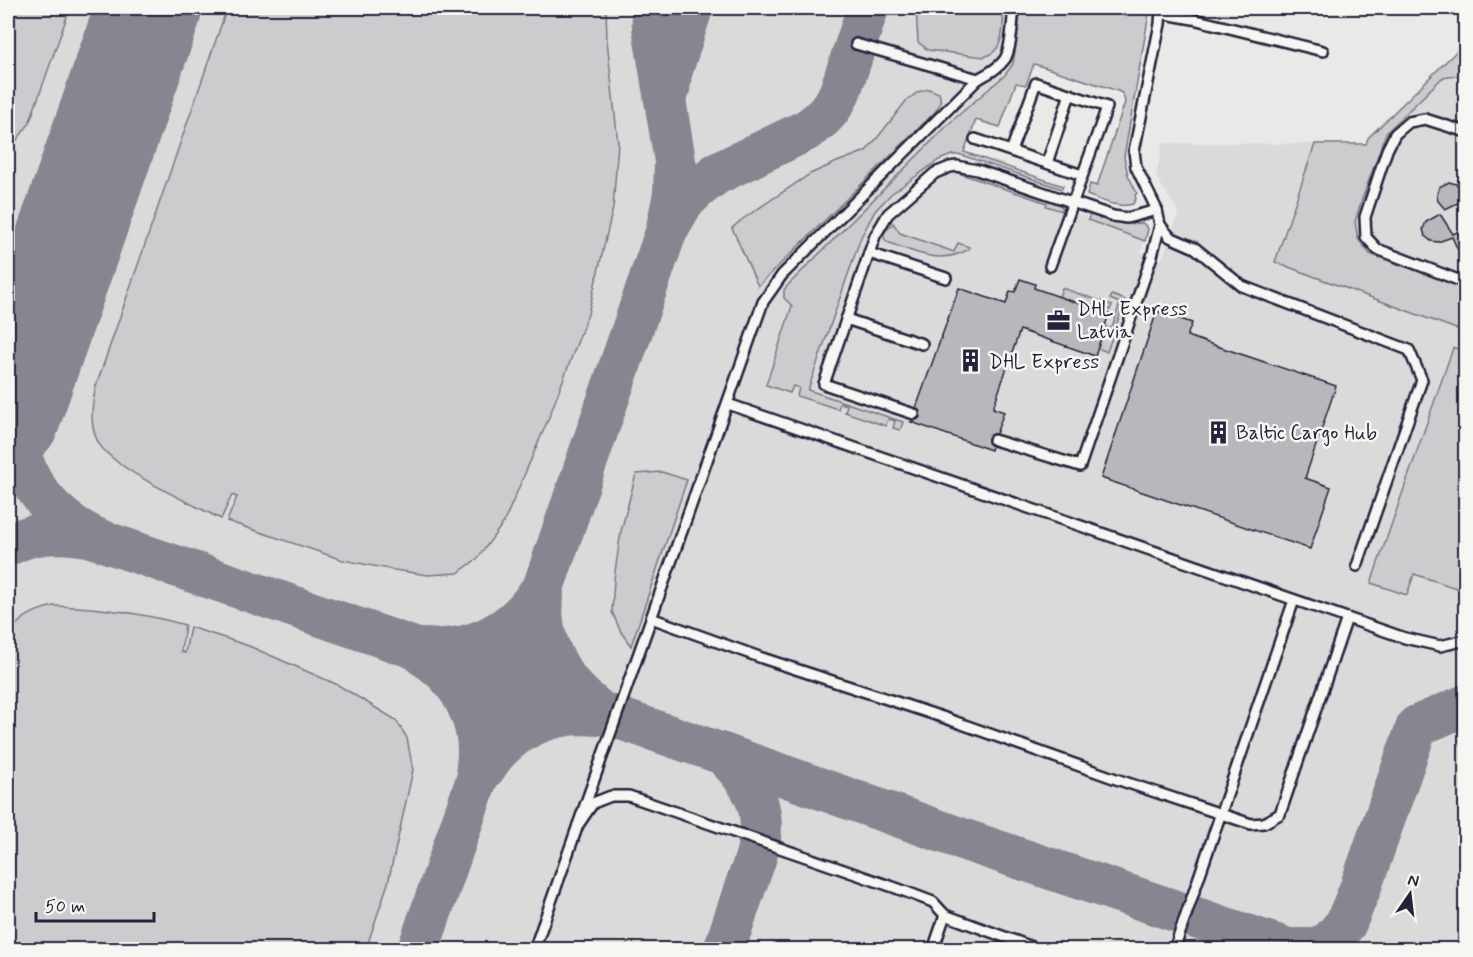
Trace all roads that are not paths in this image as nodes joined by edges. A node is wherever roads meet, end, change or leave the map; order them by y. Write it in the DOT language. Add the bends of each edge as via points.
graph roads {
  1 [pos="1014,8"];
  2 [pos="1161,10"];
  3 [pos="856,44"];
  4 [pos="1323,51"];
  5 [pos="978,79"];
  6 [pos="1070,94"];
  7 [pos="1466,132"];
  8 [pos="975,139"];
  9 [pos="1011,151"];
  10 [pos="1047,163"];
  11 [pos="1082,175"];
  12 [pos="1073,202"];
  13 [pos="1157,210"];
  14 [pos="1160,225"];
  15 [pos="869,253"];
  16 [pos="1050,266"];
  17 [pos="946,278"];
  18 [pos="1466,283"];
  19 [pos="846,319"];
  20 [pos="922,344"];
  21 [pos="728,404"];
  22 [pos="914,414"];
  23 [pos="994,440"];
  24 [pos="1357,566"];
  25 [pos="1294,600"];
  26 [pos="651,618"];
  27 [pos="1347,618"];
  28 [pos="1466,640"];
  29 [pos="1221,814"];
  30 [pos="578,825"];
  31 [pos="945,915"];
  32 [pos="534,950"];
  33 [pos="933,950"];
  34 [pos="1040,950"];
  35 [pos="1174,950"];
  1 -- 5 [label="lane" via="1005,58"];
  2 -- 4 [label="lane"];
  2 -- 13 [label="lane" via="1134,151 1136,167"];
  3 -- 5 [label="lane"];
  5 -- 21 [label="lane" via="773,286 763,302"];
  6 -- 9 [label="lane" via="1036,82"];
  6 -- 10 [label="lane"];
  6 -- 11 [label="lane" via="1107,106"];
  7 -- 18 [label="lane" via="1425,118 1409,122 1395,134 1387,150 1365,217 1366,237 1377,249"];
  8 -- 9 [label="lane"];
  9 -- 10 [label="lane"];
  10 -- 11 [label="lane"];
  11 -- 12 [label="lane"];
  12 -- 13 [label="lane" via="1128,218"];
  12 -- 15 [label="lane" via="977,170 950,167 935,173 888,214"];
  12 -- 16 [label="lane"];
  13 -- 14 [label="lane"];
  14 -- 23 [label="lane" via="1080,466"];
  14 -- 24 [label="lane" via="1170,237 1195,248 1242,286 1409,350 1422,380"];
  15 -- 17 [label="lane"];
  15 -- 19 [label="lane"];
  19 -- 20 [label="lane"];
  19 -- 22 [label="lane" via="824,384"];
  21 -- 25 [label="lane"];
  21 -- 26 [label="lane"];
  25 -- 27 [label="lane"];
  25 -- 29 [label="lane"];
  26 -- 29 [label="lane"];
  26 -- 30 [label="lane"];
  27 -- 28 [label="lane" via="1440,646"];
  27 -- 29 [label="lane" via="1280,814 1264,824 1251,824"];
  29 -- 35 [label="lane"];
  30 -- 31 [label="lane" via="594,804 611,796 629,795 933,902"];
  30 -- 32 [label="lane"];
  31 -- 33 [label="lane"];
  31 -- 34 [label="lane"];
}
